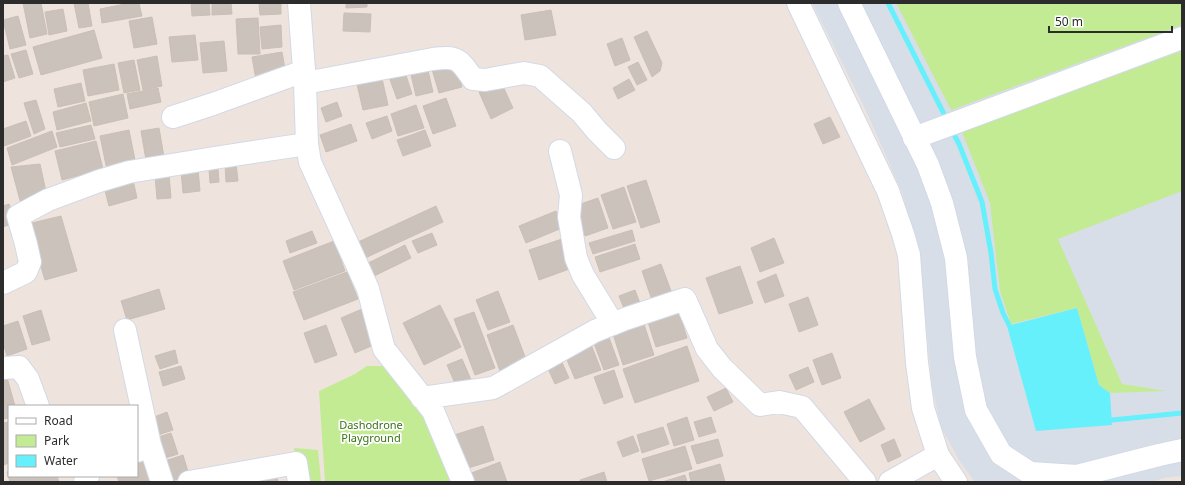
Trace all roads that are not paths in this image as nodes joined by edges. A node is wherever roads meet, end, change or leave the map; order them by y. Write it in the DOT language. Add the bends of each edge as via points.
graph roads {
  1 [pos="299,3"];
  2 [pos="798,3"];
  3 [pos="849,3"];
  4 [pos="1182,38"];
  5 [pos="304,77"];
  6 [pos="172,117"];
  7 [pos="914,138"];
  8 [pos="307,144"];
  9 [pos="614,148"];
  10 [pos="560,151"];
  11 [pos="3,283"];
  12 [pos="613,324"];
  13 [pos="125,330"];
  14 [pos="3,368"];
  15 [pos="422,398"];
  16 [pos="38,405"];
  17 [pos="137,405"];
  18 [pos="138,411"];
  19 [pos="144,448"];
  20 [pos="1182,450"];
  21 [pos="938,455"];
  22 [pos="463,480"];
  23 [pos="162,482"];
  24 [pos="189,482"];
  25 [pos="298,482"];
  26 [pos="865,482"];
  27 [pos="890,482"];
  28 [pos="956,482"];
  1 -- 5 [label="street"];
  2 -- 21 [label="street" via="888,192 903,234 909,254 916,356 922,401"];
  3 -- 7 [label="street"];
  4 -- 7 [label="street"];
  5 -- 6 [label="street"];
  5 -- 8 [label="street"];
  5 -- 9 [label="street" via="449,57 462,64 473,79 484,80 524,73 540,76 582,113"];
  7 -- 20 [label="street" via="928,165 942,203 956,258 965,357 976,410 1002,454 1030,473 1077,476"];
  8 -- 11 [label="street" via="129,172 48,200 18,216 30,262 26,272"];
  8 -- 15 [label="street" via="310,162 368,289 384,349"];
  10 -- 12 [label="street" via="571,195 569,217 576,258"];
  12 -- 15 [label="street" via="595,331 493,388"];
  12 -- 26 [label="street" via="686,299 707,349 722,368 760,405 779,402 802,407"];
  13 -- 17 [label="street"];
  14 -- 16 [label="street" via="19,367 28,379"];
  15 -- 22 [label="street" via="433,412"];
  18 -- 19 [label="street"];
  19 -- 23 [label="street"];
  21 -- 27 [label="street"];
  21 -- 28 [label="street"];
  24 -- 25 [label="street" via="296,462"];
}
